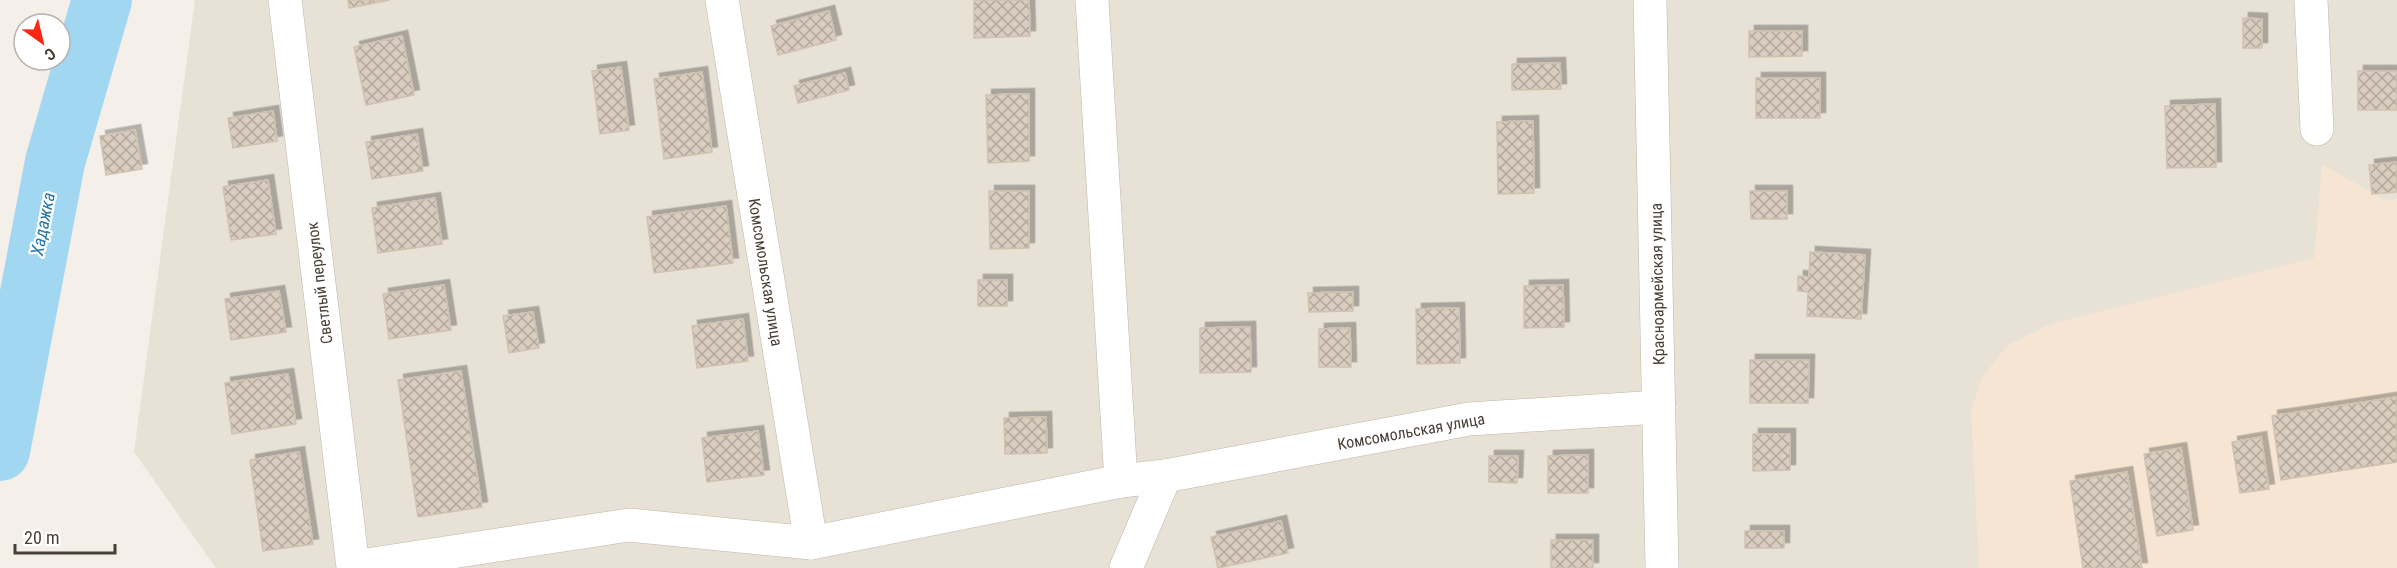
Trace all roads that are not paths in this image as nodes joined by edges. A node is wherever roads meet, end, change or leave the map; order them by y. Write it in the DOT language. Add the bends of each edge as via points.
graph roads {
  1 [pos="285,0"];
  2 [pos="722,0"];
  3 [pos="1092,0"];
  4 [pos="1650,0"];
  5 [pos="2311,0"];
  6 [pos="2317,129"];
  7 [pos="1659,407"];
  8 [pos="1165,476"];
  9 [pos="1121,481"];
  10 [pos="811,543"];
  11 [pos="353,567"];
  12 [pos="1126,568"];
  13 [pos="1662,568"];
  1 -- 11 [label="street, Светлый переулок"];
  2 -- 10 [label="street, Комсомольская улица"];
  3 -- 9 [label="street"];
  4 -- 7 [label="street, Красноармейская улица"];
  5 -- 6 [label="street"];
  7 -- 8 [label="street, Комсомольская улица" via="1469,418"];
  7 -- 13 [label="street, Красноармейская улица"];
  8 -- 9 [label="street, Комсомольская улица"];
  8 -- 12 [label="street"];
  9 -- 10 [label="street, Комсомольская улица"];
  10 -- 11 [label="street, Комсомольская улица" via="628,525"];
}
